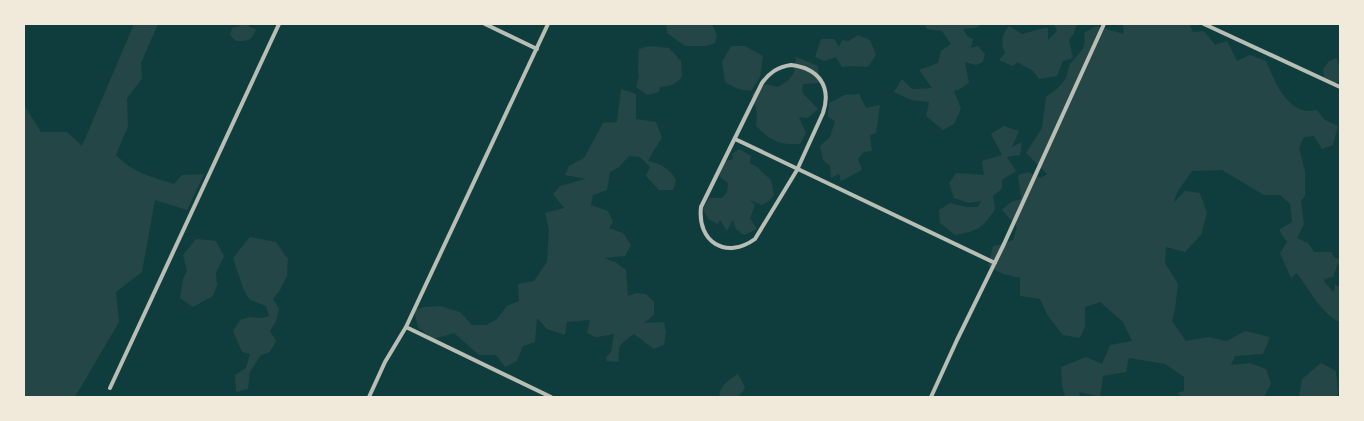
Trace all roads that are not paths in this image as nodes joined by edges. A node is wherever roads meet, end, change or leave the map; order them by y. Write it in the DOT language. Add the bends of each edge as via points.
graph roads {
  1 [pos="279,24"];
  2 [pos="485,24"];
  3 [pos="548,24"];
  4 [pos="1104,24"];
  5 [pos="1204,24"];
  6 [pos="537,49"];
  7 [pos="1340,87"];
  8 [pos="735,139"];
  9 [pos="797,170"];
  10 [pos="995,263"];
  11 [pos="406,327"];
  12 [pos="110,388"];
  13 [pos="369,397"];
  14 [pos="550,397"];
  15 [pos="931,397"];
  1 -- 12 [label="street"];
  2 -- 6 [label="street"];
  3 -- 6 [label="street"];
  4 -- 10 [label="street"];
  5 -- 7 [label="street"];
  6 -- 11 [label="street"];
  8 -- 9 [label="street"];
  8 -- 9 [label="street" via="767,76 778,68 791,64 809,69 816,74 825,88 826,105"];
  8 -- 9 [label="street" via="701,207 702,227 714,243 731,248 747,245 755,239"];
  9 -- 10 [label="street"];
  10 -- 15 [label="street" via="956,340"];
  11 -- 13 [label="street" via="385,362"];
  11 -- 14 [label="street"];
}
